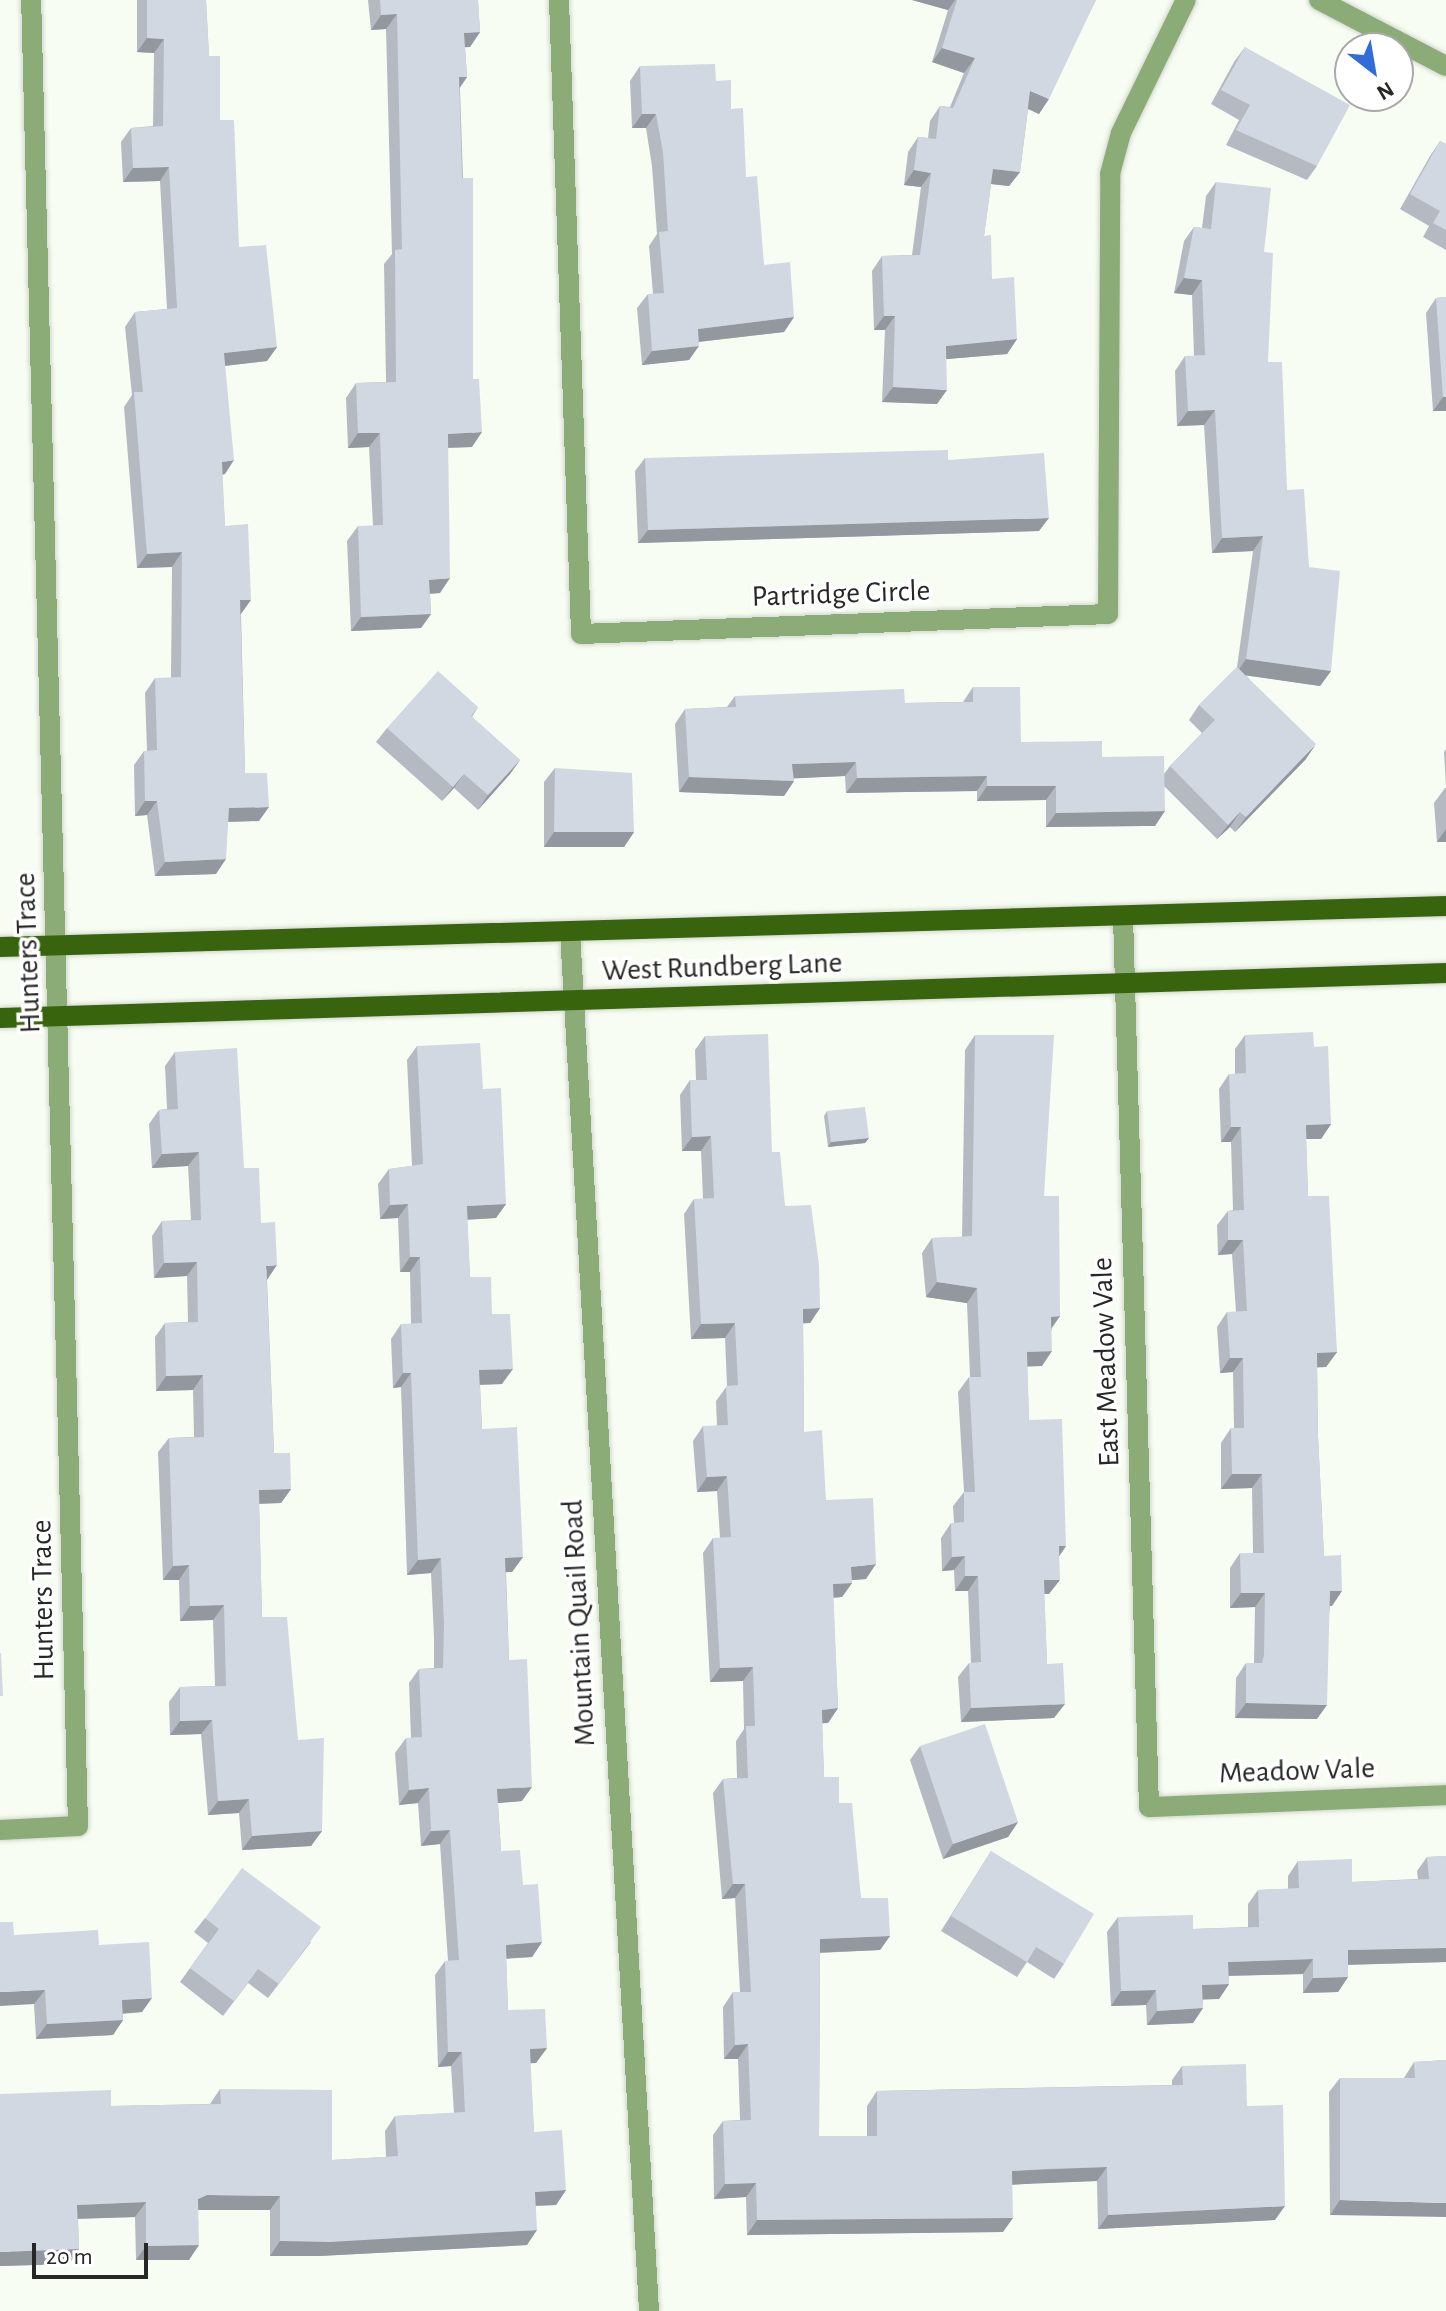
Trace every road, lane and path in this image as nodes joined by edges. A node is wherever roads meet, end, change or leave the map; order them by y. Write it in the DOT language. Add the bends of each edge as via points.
graph roads {
  1 [pos="31,0"];
  2 [pos="559,0"];
  3 [pos="1186,0"];
  4 [pos="1319,0"];
  5 [pos="1446,66"];
  6 [pos="1446,906"];
  7 [pos="1123,916"];
  8 [pos="570,932"];
  9 [pos="57,945"];
  10 [pos="0,947"];
  11 [pos="1446,973"];
  12 [pos="1125,985"];
  13 [pos="573,1001"];
  14 [pos="60,1016"];
  15 [pos="0,1018"];
  16 [pos="1446,1795"];
  17 [pos="1149,1807"];
  18 [pos="0,1830"];
  19 [pos="649,2311"];
  1 -- 9 [label="street, Hunters Trace"];
  2 -- 3 [label="street, Partridge Circle" via="581,634 1108,614 1110,174 1121,133"];
  4 -- 5 [label="street"];
  6 -- 7 [label="main road, West Rundberg Lane"];
  7 -- 8 [label="main road, West Rundberg Lane"];
  7 -- 12 [label="street, East Meadow Vale"];
  8 -- 9 [label="main road, West Rundberg Lane"];
  8 -- 13 [label="street, Mountain Quail Road"];
  9 -- 10 [label="main road, West Rundberg Lane"];
  9 -- 14 [label="street, Hunters Trace"];
  11 -- 12 [label="main road, West Rundberg Lane"];
  12 -- 13 [label="main road, West Rundberg Lane"];
  12 -- 17 [label="street, East Meadow Vale"];
  13 -- 14 [label="main road, West Rundberg Lane"];
  13 -- 19 [label="street, Mountain Quail Road"];
  14 -- 15 [label="main road, West Rundberg Lane"];
  14 -- 18 [label="street, Hunters Trace" via="78,1826"];
  16 -- 17 [label="street, Meadow Vale"];
}
